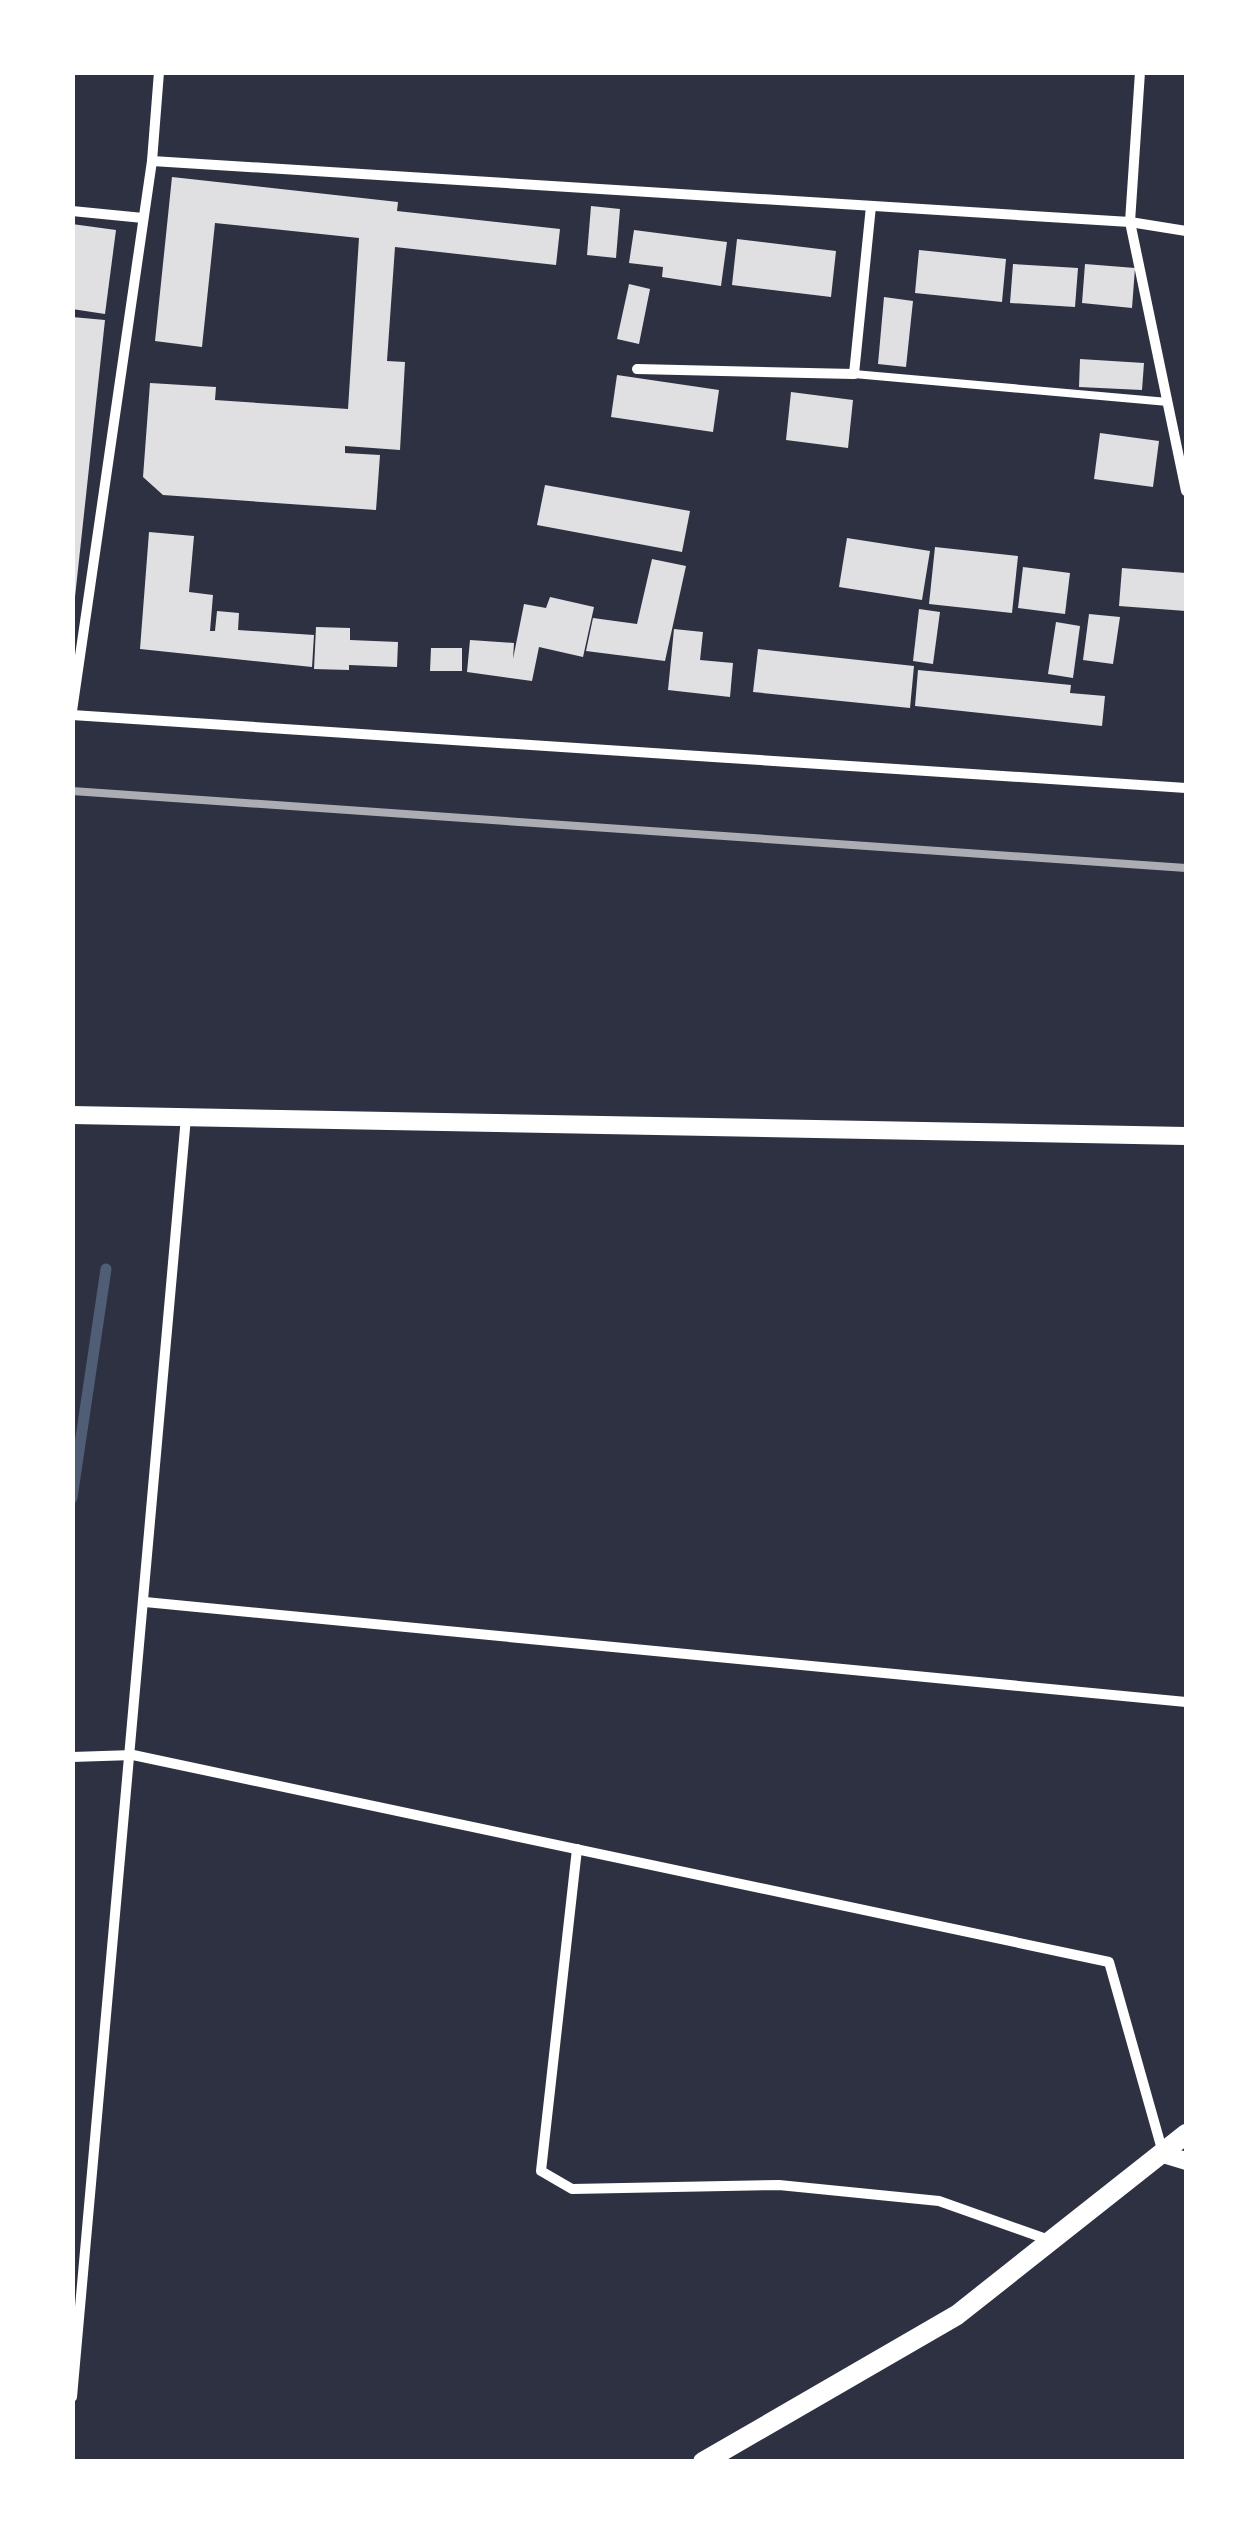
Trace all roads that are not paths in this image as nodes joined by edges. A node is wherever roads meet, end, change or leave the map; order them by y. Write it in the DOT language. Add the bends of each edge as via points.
graph roads {
  1 [pos="158,72"];
  2 [pos="1140,72"];
  3 [pos="152,161"];
  4 [pos="871,206"];
  5 [pos="72,211"];
  6 [pos="143,218"];
  7 [pos="1130,222"];
  8 [pos="1186,232"];
  9 [pos="637,369"];
  10 [pos="854,374"];
  11 [pos="1168,402"];
  12 [pos="1186,491"];
  13 [pos="72,713"];
  14 [pos="1186,788"];
  15 [pos="72,1115"];
  16 [pos="186,1117"];
  17 [pos="1186,1136"];
  18 [pos="145,1602"];
  19 [pos="1186,1702"];
  20 [pos="133,1755"];
  21 [pos="72,1757"];
  22 [pos="577,1849"];
  23 [pos="1186,2134"];
  24 [pos="1163,2154"];
  25 [pos="1186,2161"];
  26 [pos="1052,2241"];
  27 [pos="72,2396"];
  28 [pos="703,2462"];
  1 -- 3 [label="street"];
  2 -- 7 [label="street"];
  3 -- 4 [label="street"];
  3 -- 6 [label="street"];
  4 -- 7 [label="street"];
  4 -- 10 [label="street"];
  5 -- 6 [label="street"];
  6 -- 13 [label="street"];
  7 -- 8 [label="street"];
  7 -- 11 [label="street"];
  9 -- 10 [label="street"];
  10 -- 11 [label="lane"];
  11 -- 12 [label="street"];
  13 -- 14 [label="street"];
  15 -- 16 [label="street"];
  16 -- 17 [label="street"];
  16 -- 18 [label="street"];
  18 -- 19 [label="street"];
  18 -- 20 [label="street"];
  20 -- 21 [label="street"];
  20 -- 22 [label="street"];
  20 -- 27 [label="street"];
  22 -- 24 [label="street" via="1109,1962"];
  22 -- 26 [label="street" via="540,2170 572,2189 779,2185 939,2201"];
  23 -- 24 [label="main road"];
  24 -- 25 [label="street"];
  24 -- 26 [label="main road"];
  26 -- 28 [label="main road" via="956,2315"];
}
